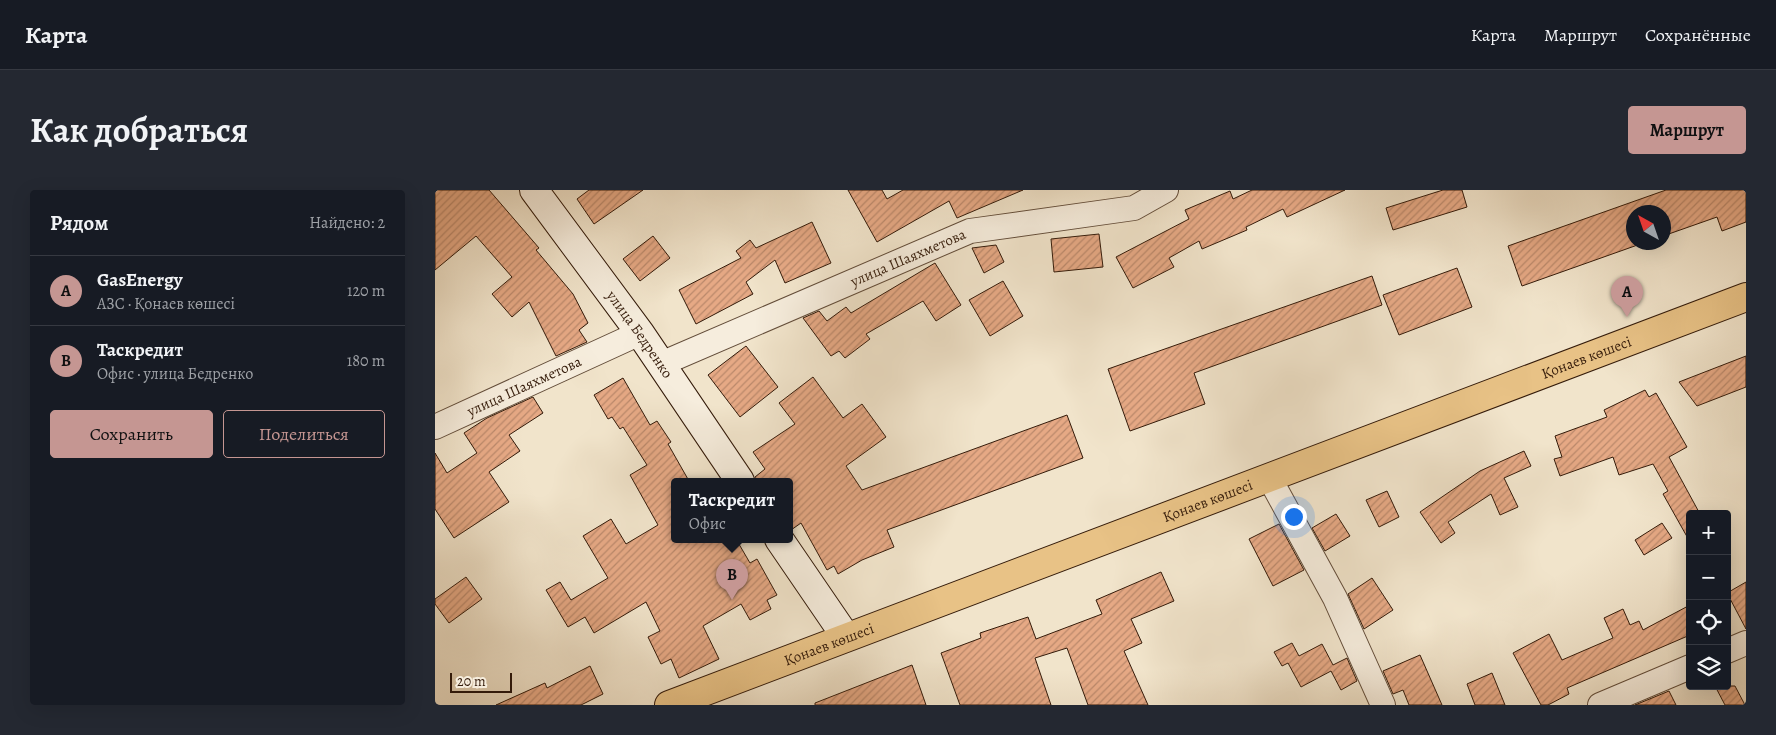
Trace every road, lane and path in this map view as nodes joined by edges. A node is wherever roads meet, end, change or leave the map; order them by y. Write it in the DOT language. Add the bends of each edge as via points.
graph roads {
  1 [pos="1166,190"];
  2 [pos="540,192"];
  3 [pos="1746,297"];
  4 [pos="640,333"];
  5 [pos="661,364"];
  6 [pos="435,427"];
  7 [pos="738,478"];
  8 [pos="1270,479"];
  9 [pos="782,543"];
  10 [pos="846,637"];
  11 [pos="1746,643"];
  12 [pos="1731,649"];
  13 [pos="1686,669"];
  14 [pos="669,705"];
  15 [pos="1383,705"];
  16 [pos="1599,705"];
  1 -- 5 [label="street, улица Шаяхметова" via="1134,208 970,231"];
  2 -- 4 [label="street, улица Бедренко"];
  3 -- 8 [label="main road, Қонаев көшесі"];
  4 -- 5 [label="street, улица Бедренко"];
  4 -- 6 [label="street, улица Шаяхметова"];
  5 -- 7 [label="street, улица Бедренко"];
  8 -- 10 [label="main road, Қонаев көшесі"];
  8 -- 15 [label="street" via="1335,598"];
  9 -- 10 [label="street"];
  10 -- 14 [label="main road, Қонаев көшесі"];
  11 -- 12 [label="street"];
  13 -- 16 [label="street"];
}
